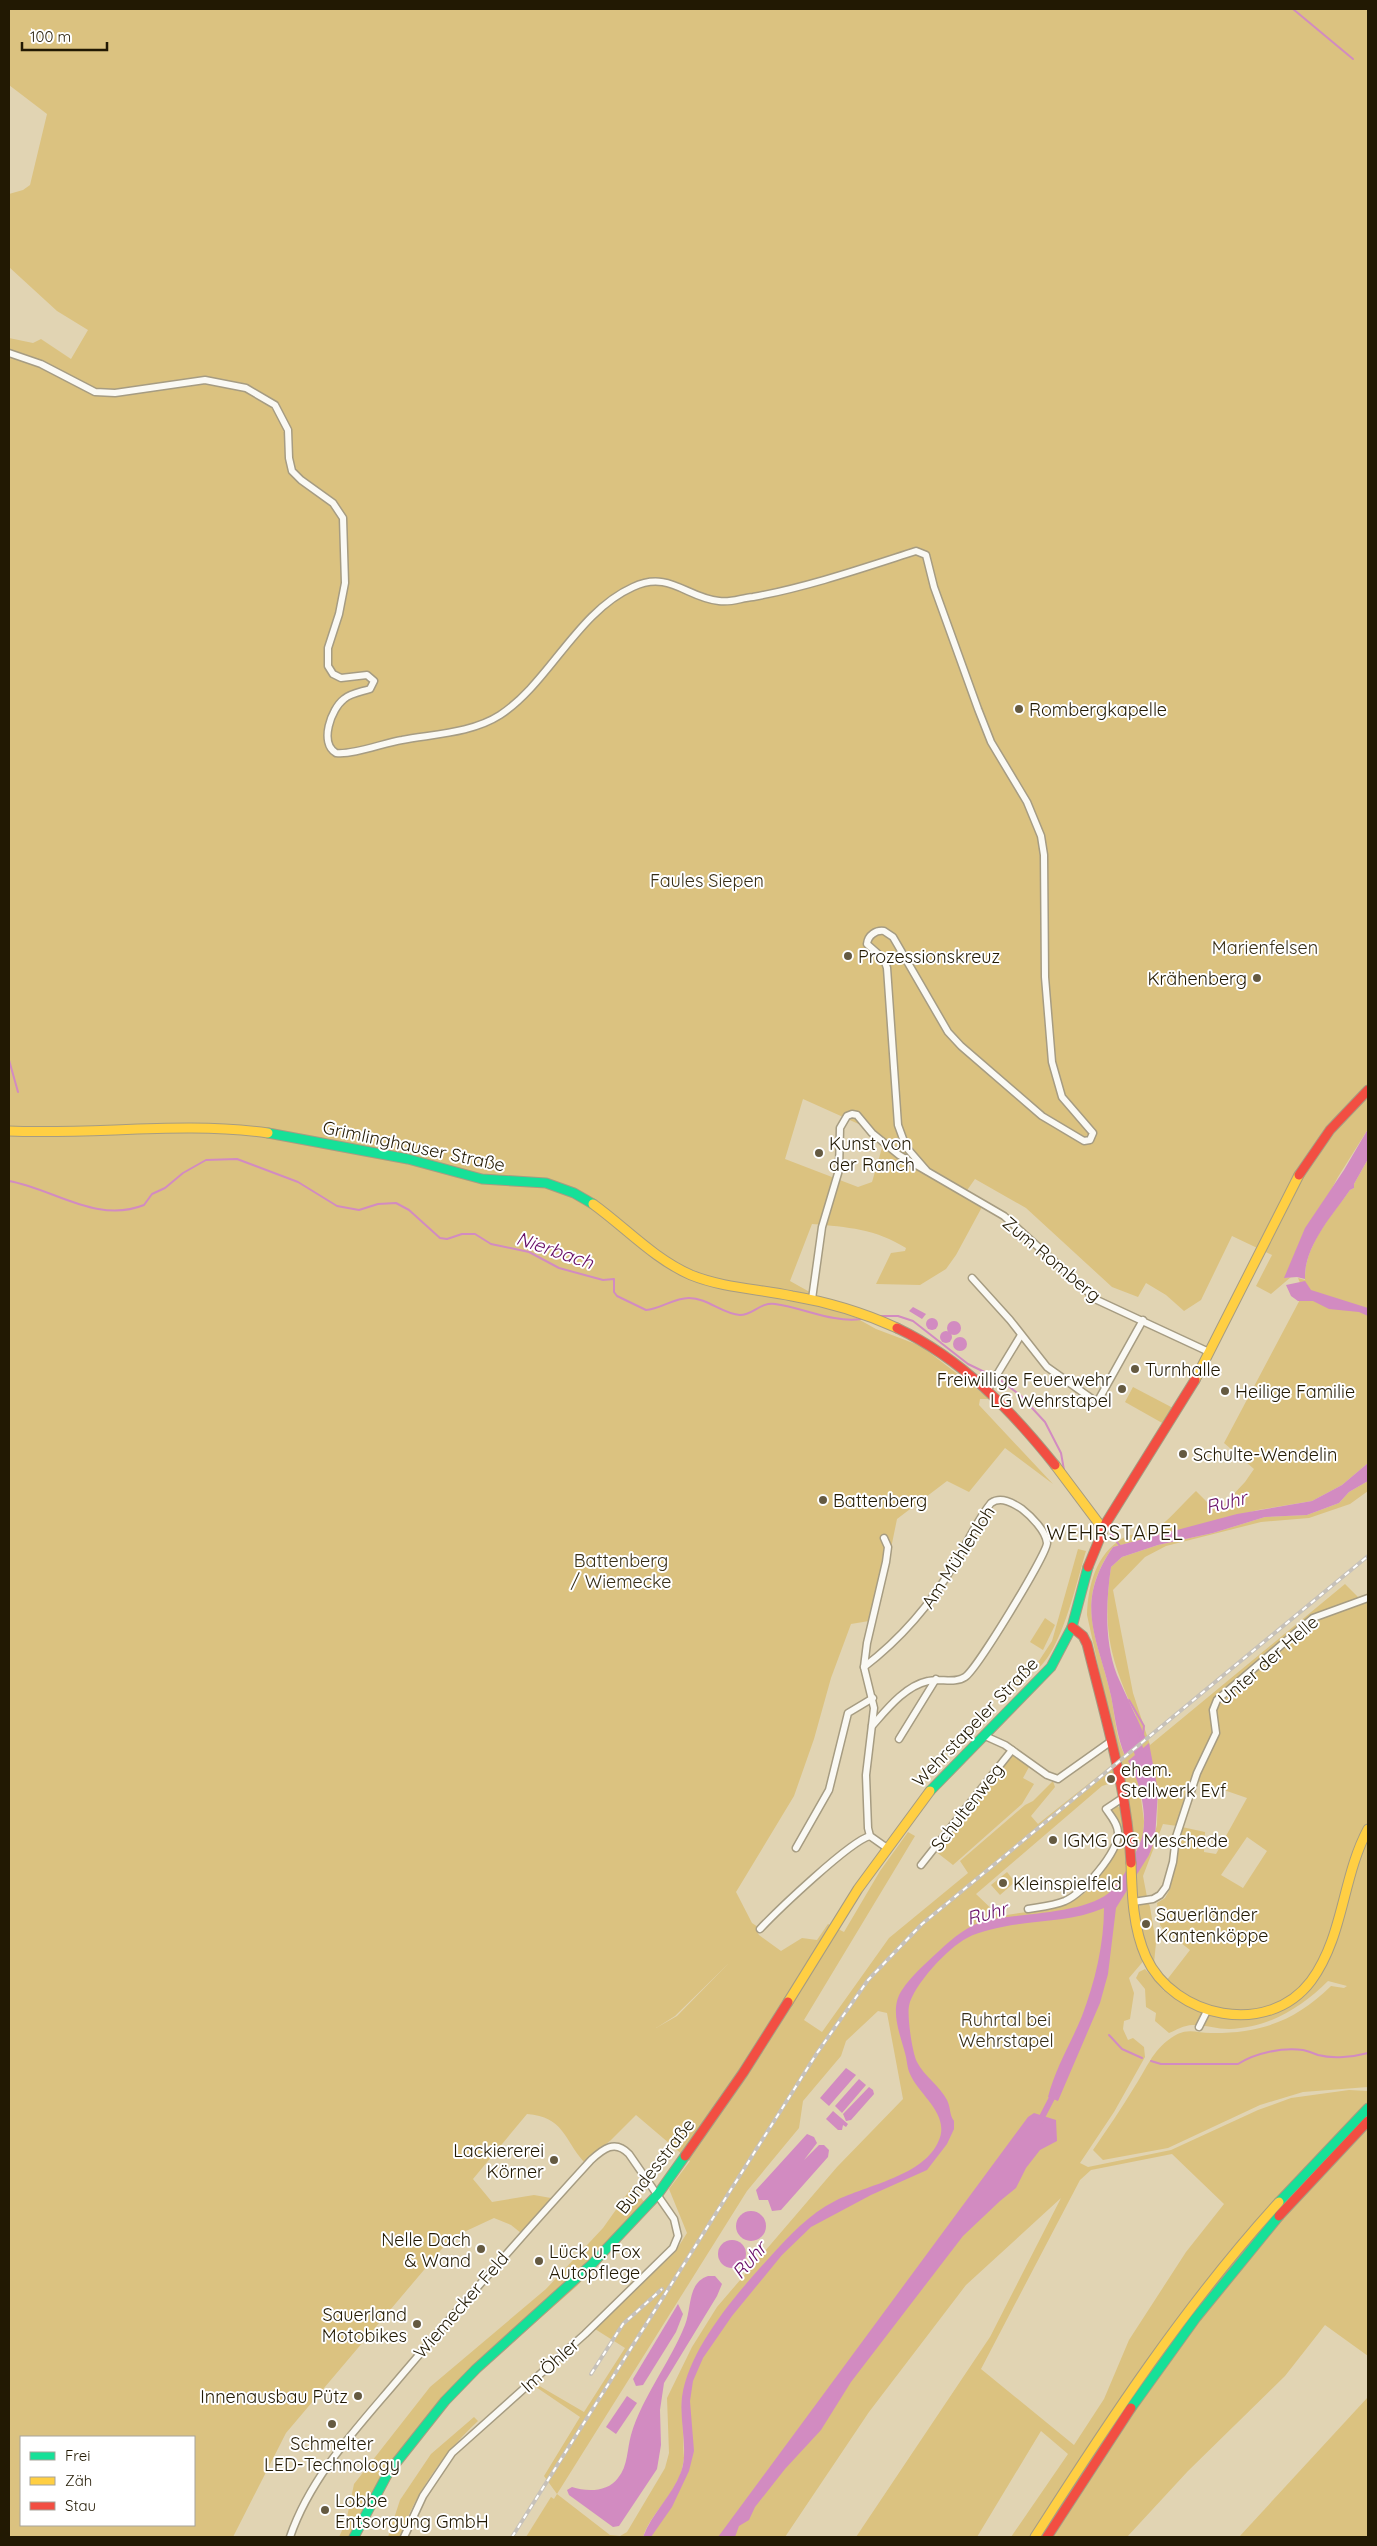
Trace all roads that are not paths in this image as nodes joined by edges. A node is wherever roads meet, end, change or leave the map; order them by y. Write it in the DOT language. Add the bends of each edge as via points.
graph roads {
  1 [pos="9,353"];
  2 [pos="1368,1090"];
  3 [pos="9,1131"];
  4 [pos="926,1170"];
  5 [pos="972,1278"];
  6 [pos="812,1299"];
  7 [pos="1142,1320"];
  8 [pos="1021,1335"];
  9 [pos="1209,1352"];
  10 [pos="987,1391"];
  11 [pos="1103,1529"];
  12 [pos="884,1538"];
  13 [pos="1368,1598"];
  14 [pos="1072,1627"];
  15 [pos="864,1667"];
  16 [pos="936,1679"];
  17 [pos="873,1698"];
  18 [pos="872,1726"];
  19 [pos="985,1736"];
  20 [pos="899,1739"];
  21 [pos="1110,1742"];
  22 [pos="1012,1750"];
  23 [pos="1124,1798"];
  24 [pos="1368,1829"];
  25 [pos="870,1836"];
  26 [pos="796,1848"];
  27 [pos="887,1848"];
  28 [pos="921,1865"];
  29 [pos="1132,1897"];
  30 [pos="1028,1909"];
  31 [pos="835,1925"];
  32 [pos="760,1929"];
  33 [pos="1207,2011"];
  34 [pos="1199,2027"];
  35 [pos="1368,2108"];
  36 [pos="1368,2121"];
  37 [pos="658,2194"];
  38 [pos="290,2537"];
  39 [pos="354,2537"];
  40 [pos="404,2537"];
  41 [pos="1035,2537"];
  42 [pos="1047,2537"];
  1 -- 4 [label="street" via="41,364 95,392 115,393 195,380 214,381 255,392 278,409 288,430 292,471 333,503 343,518 345,583 328,648 328,666 341,678 367,675 374,681 370,689 350,696 337,706 328,736 328,745 336,752 435,736 496,717 526,692 587,622 635,586 651,582 672,583 716,601 731,601 771,594 916,552 926,555 934,587 991,742 1027,802 1041,836 1045,977 1052,1062 1061,1094 1093,1133 1090,1140 1084,1141 1054,1124 961,1046 948,1032 893,938 884,930 878,931 871,935 868,944 888,968 898,1125 906,1148"];
  2 -- 9 [label="main road, Wehrstapeler Straße" via="1314,1151"];
  3 -- 6 [label="main road, Grimlinghauser Straße" via="53,1134 254,1131 412,1160 486,1180 548,1183 591,1203 661,1258 683,1271 717,1282"];
  4 -- 6 [label="street" via="889,1148 857,1115 847,1116 839,1132 839,1170 822,1227"];
  4 -- 7 [label="street, Zum Romberg" via="1004,1216 1097,1300"];
  5 -- 8 [label="street"];
  6 -- 10 [label="main road, Grimlinghauser Straße" via="904,1331 928,1345"];
  7 -- 8 [label="street" via="1096,1400 1051,1371"];
  7 -- 9 [label="street, Zum Romberg"];
  8 -- 10 [label="street"];
  9 -- 11 [label="main road, Wehrstapeler Straße" via="1172,1421"];
  10 -- 11 [label="main road, Grimlinghauser Straße" via="1030,1435"];
  11 -- 14 [label="main road, Wehrstapeler Straße" via="1092,1554"];
  12 -- 15 [label="street" via="888,1547 886,1562"];
  13 -- 29 [label="street, Unter der Helle" via="1312,1618 1217,1700 1213,1710 1216,1733 1196,1773 1176,1837 1166,1887 1153,1899"];
  14 -- 19 [label="main road, Wehrstapeler Straße" via="1044,1675"];
  14 -- 21 [label="main road" via="1087,1644"];
  15 -- 16 [label="street, Am Mühlenloh" via="899,1638 922,1613 951,1571 989,1505 998,1500 1012,1503 1040,1529 1047,1542 1045,1550 971,1671 958,1680"];
  15 -- 17 [label="street"];
  16 -- 18 [label="street, Am Mühlenloh" via="910,1689"];
  16 -- 20 [label="street"];
  17 -- 18 [label="street"];
  17 -- 26 [label="street" via="848,1713 829,1790"];
  18 -- 25 [label="street" via="866,1775"];
  19 -- 22 [label="street"];
  19 -- 27 [label="main road, Wehrstapeler Straße" via="940,1779"];
  21 -- 22 [label="street" via="1058,1778 1047,1775"];
  21 -- 23 [label="main road"];
  22 -- 28 [label="street, Schultenweg"];
  23 -- 29 [label="main road"];
  23 -- 30 [label="street" via="1106,1809 1116,1824 1118,1835 1108,1858 1097,1872 1068,1899"];
  24 -- 33 [label="main road" via="1353,1860 1328,1952 1307,1985 1288,2001 1257,2013 1229,2015"];
  25 -- 27 [label="street"];
  25 -- 32 [label="street" via="831,1865"];
  27 -- 31 [label="main road, Wehrstapeler Straße"];
  29 -- 33 [label="main road" via="1139,1937 1153,1970 1177,1995"];
  31 -- 37 [label="main road, Bundesstraße" via="743,2073"];
  33 -- 34 [label="street"];
  35 -- 41 [label="main road" via="1300,2179 1210,2286 1140,2380"];
  36 -- 42 [label="main road" via="1267,2230 1161,2366 1112,2434"];
  37 -- 38 [label="street, Wiemecker Feld" via="622,2148 609,2147 591,2160 455,2312 343,2447 314,2486"];
  37 -- 39 [label="main road, Bundesstraße" via="592,2264 444,2401 388,2472"];
  37 -- 40 [label="street, Im Öhler" via="677,2226 678,2236 669,2253 585,2334 457,2448 423,2496"];
}
